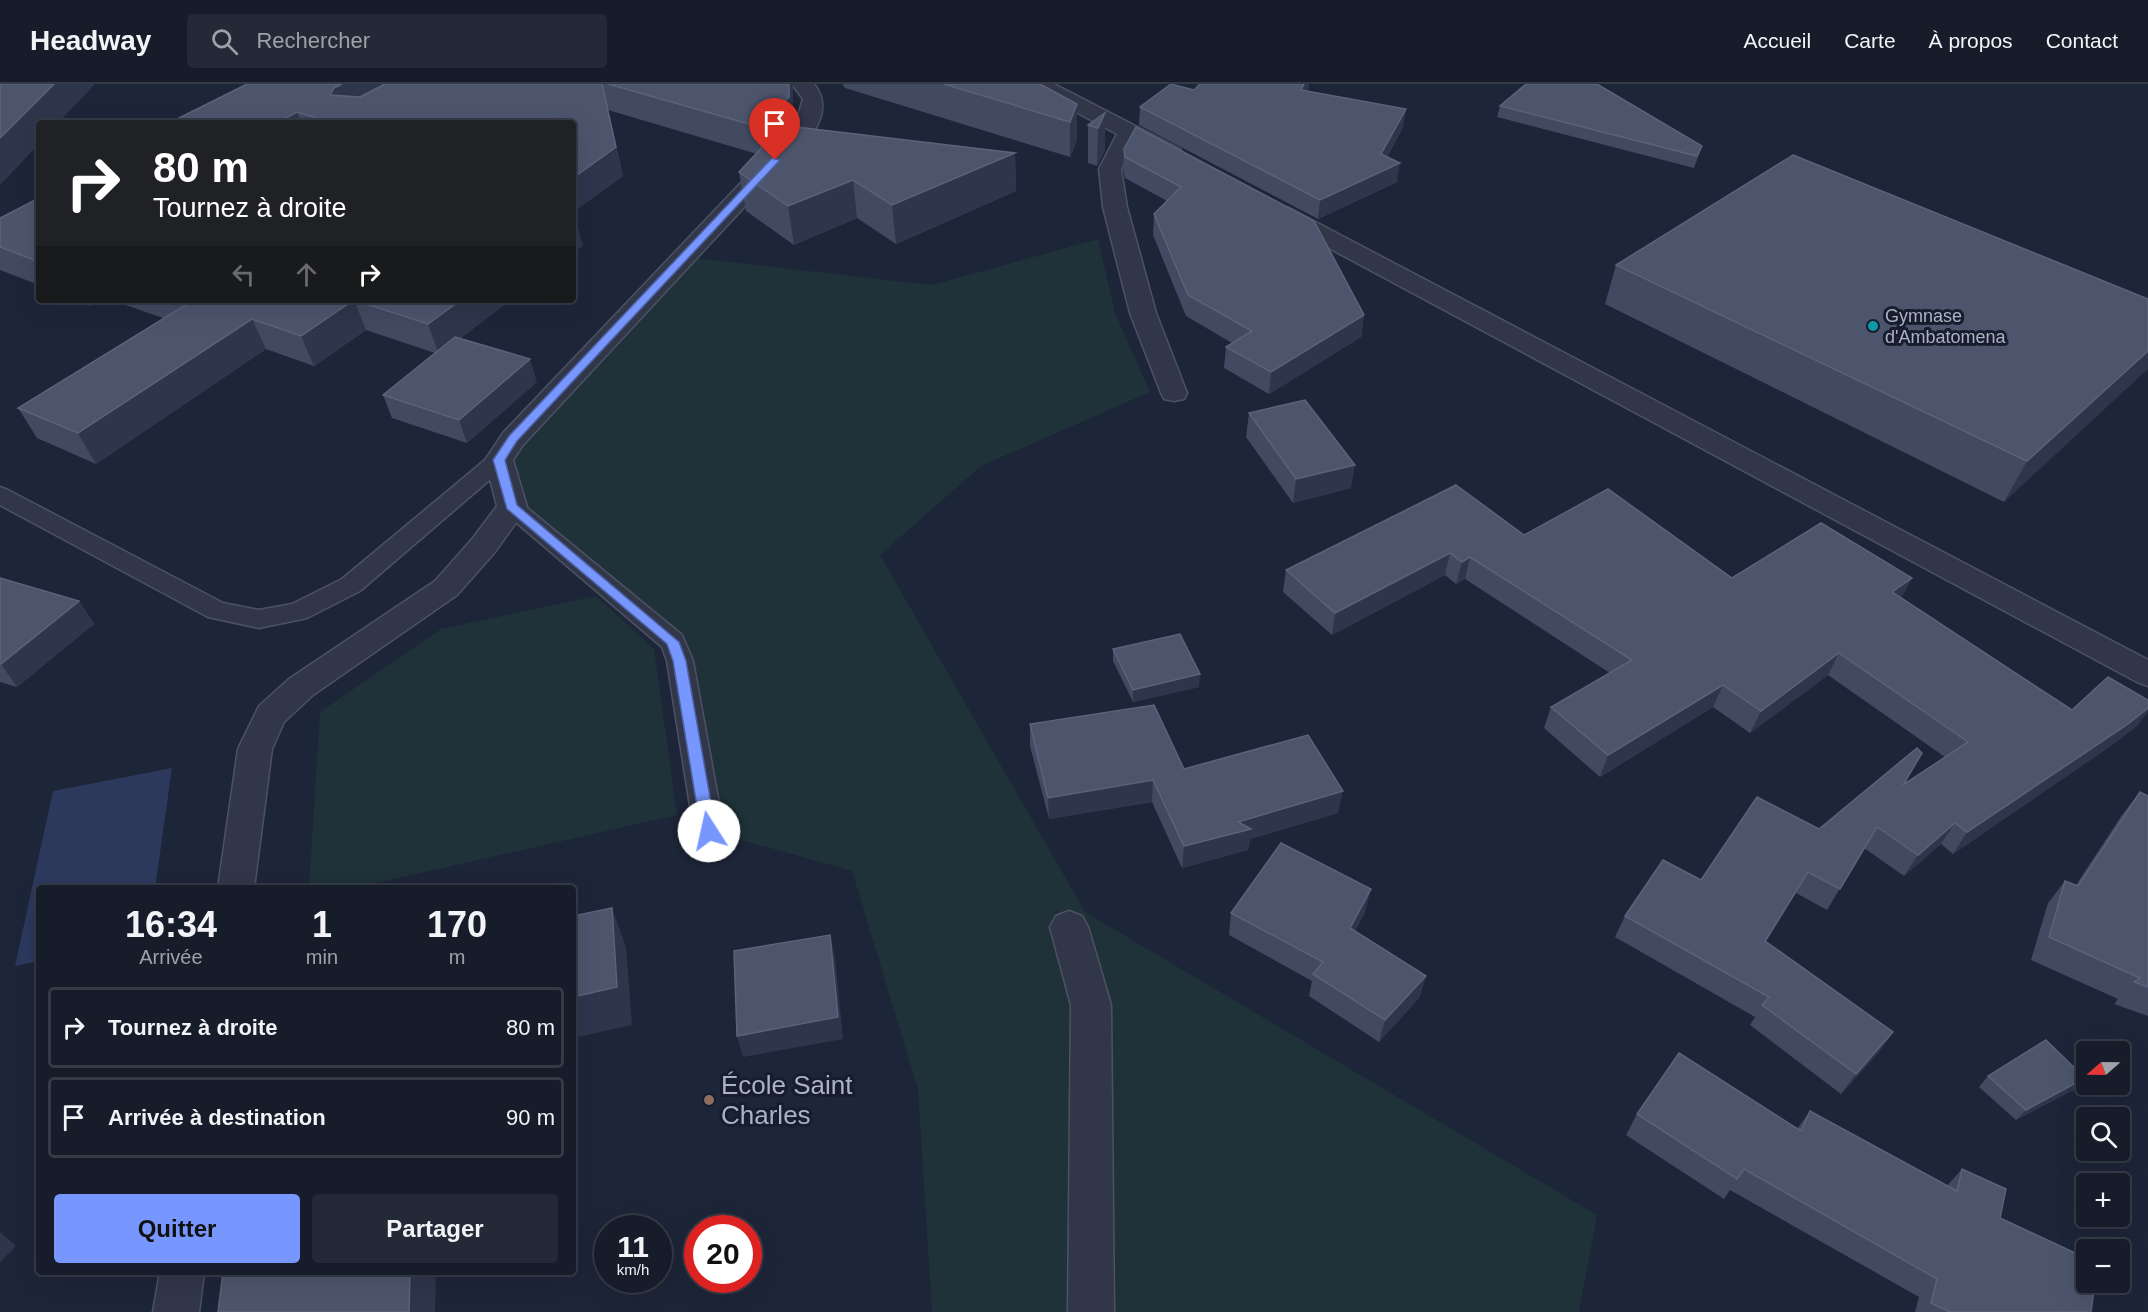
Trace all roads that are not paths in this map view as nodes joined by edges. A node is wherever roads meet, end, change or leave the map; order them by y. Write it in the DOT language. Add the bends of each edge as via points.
graph roads {
  1 [pos="802,84"];
  2 [pos="1038,84"];
  3 [pos="1129,131"];
  4 [pos="1192,165"];
  5 [pos="1255,199"];
  6 [pos="1174,393"];
  7 [pos="499,460"];
  8 [pos="0,495"];
  9 [pos="512,507"];
  10 [pos="2148,674"];
  11 [pos="709,831"];
  12 [pos="236,885"];
  13 [pos="1069,927"];
  14 [pos="182,1275"];
  15 [pos="176,1312"];
  16 [pos="1092,1312"];
  1 -- 7 [label="street" via="810,90 814,105 805,128 513,439"];
  2 -- 3 [label="street"];
  3 -- 4 [label="street"];
  3 -- 6 [label="street" via="1110,169 1115,207 1143,313"];
  5 -- 10 [label="street"];
  7 -- 8 [label="lane" via="351,585 298,612 259,619 217,611"];
  7 -- 9 [label="street"];
  9 -- 11 [label="lane" via="673,642 680,661"];
  9 -- 12 [label="street" via="446,588 301,687 271,715 255,749"];
  13 -- 16 [label="street" via="1091,1005"];
  14 -- 15 [label="street"];
}
